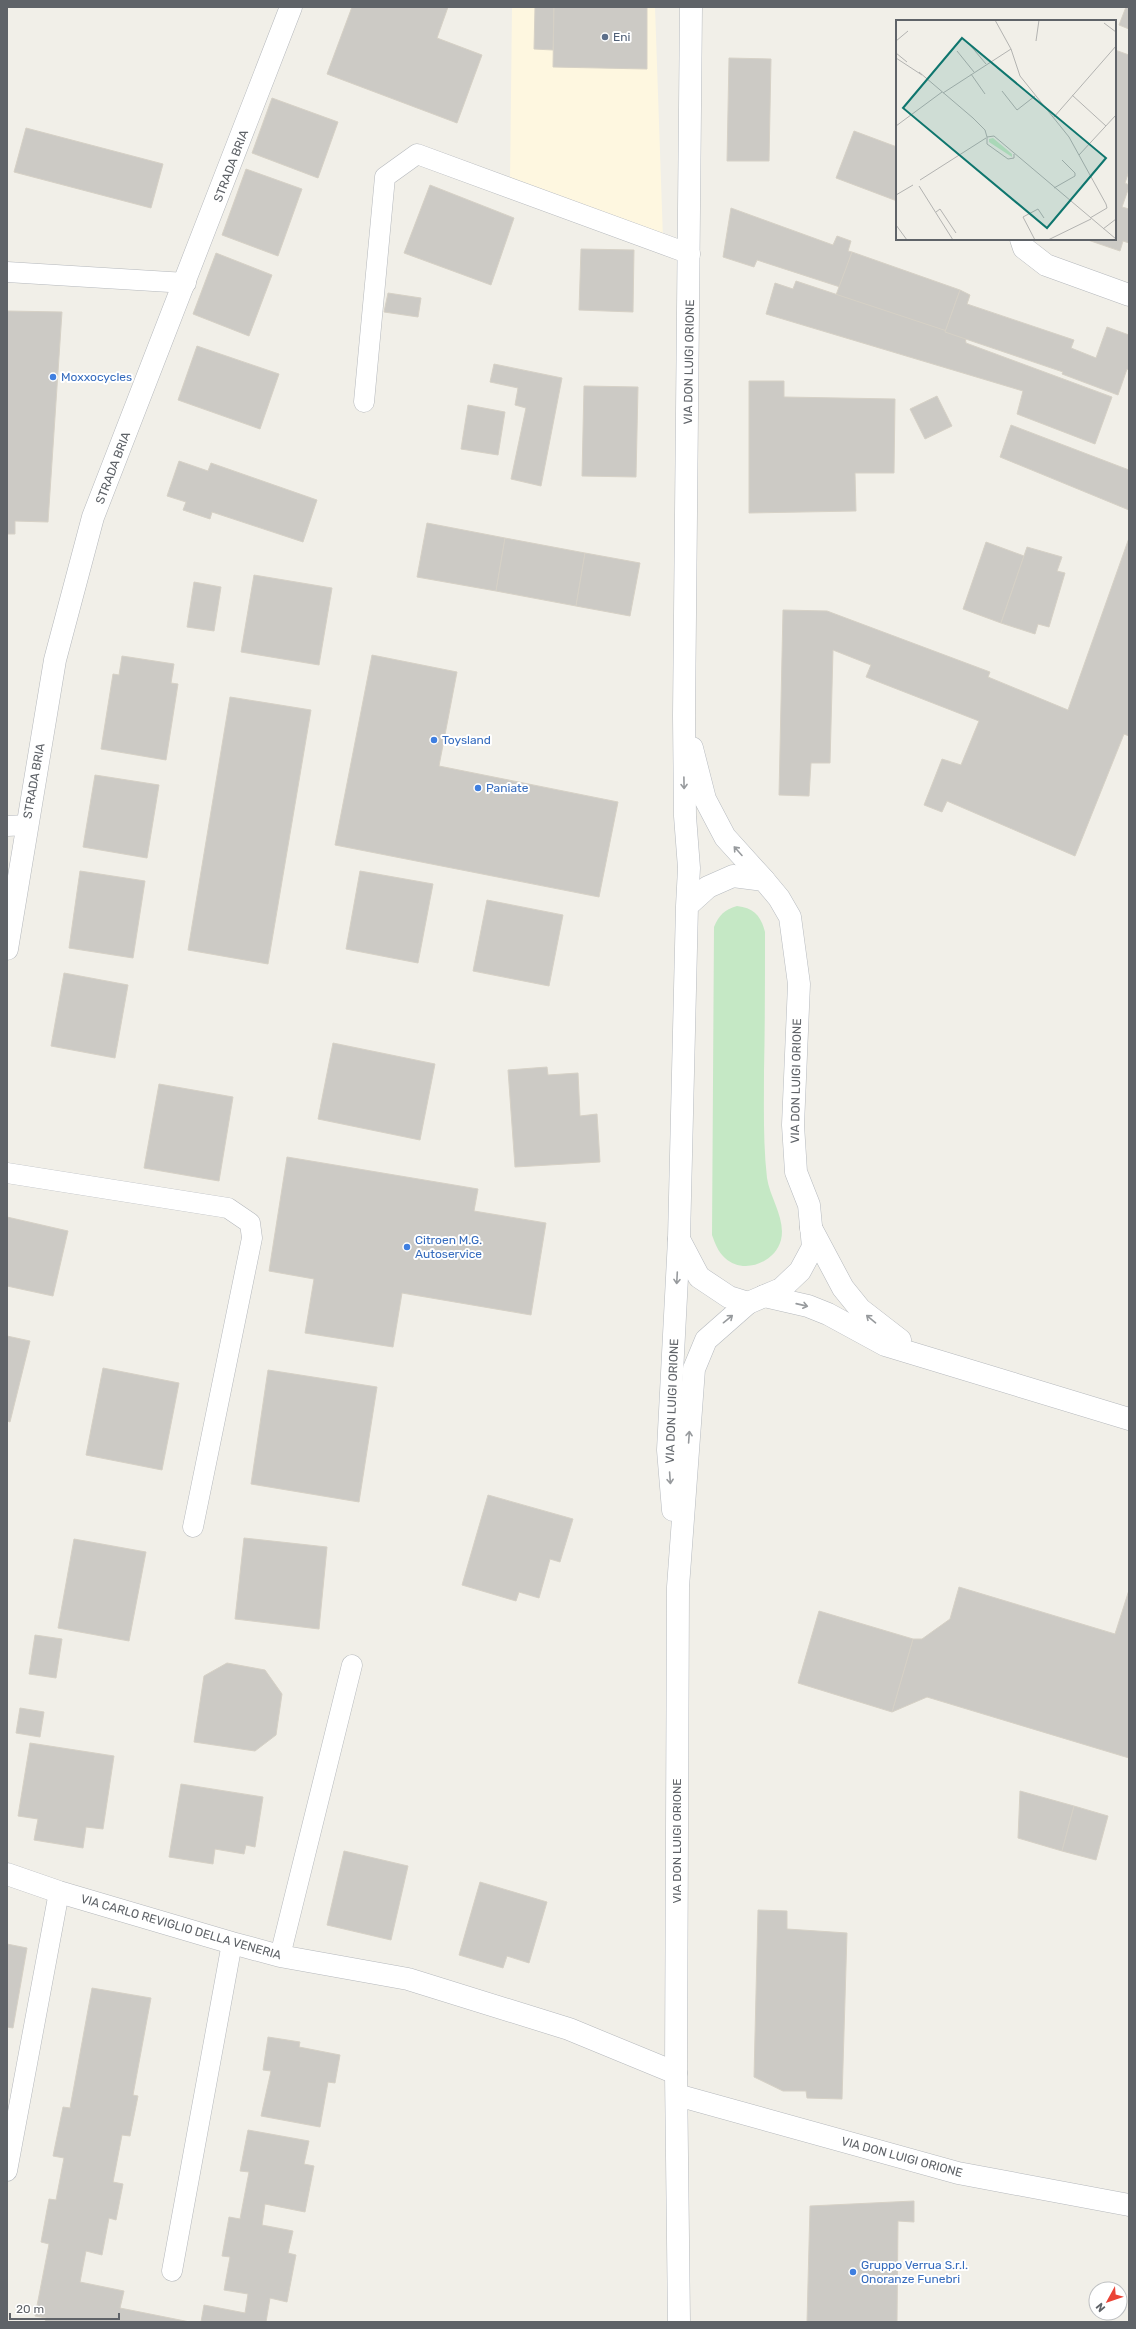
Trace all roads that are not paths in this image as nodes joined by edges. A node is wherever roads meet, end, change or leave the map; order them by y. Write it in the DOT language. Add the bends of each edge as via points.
graph roads {
  1 [pos="291,7"];
  2 [pos="691,7"];
  3 [pos="1021,240"];
  4 [pos="690,254"];
  5 [pos="7,272"];
  6 [pos="186,283"];
  7 [pos="1129,295"];
  8 [pos="364,402"];
  9 [pos="684,716"];
  10 [pos="17,825"];
  11 [pos="764,880"];
  12 [pos="687,906"];
  13 [pos="7,949"];
  14 [pos="7,1173"];
  15 [pos="811,1228"];
  16 [pos="679,1239"];
  17 [pos="756,1300"];
  18 [pos="926,1358"];
  19 [pos="1129,1419"];
  20 [pos="192,1527"];
  21 [pos="678,1588"];
  22 [pos="352,1665"];
  23 [pos="7,1874"];
  24 [pos="59,1892"];
  25 [pos="232,1944"];
  26 [pos="280,1956"];
  27 [pos="676,2072"];
  28 [pos="677,2095"];
  29 [pos="7,2171"];
  30 [pos="1129,2205"];
  31 [pos="172,2271"];
  32 [pos="679,2322"];
  1 -- 6 [label="main road, STRADA BRIA"];
  2 -- 4 [label="main road, VIA DON LUIGI ORIONE"];
  3 -- 7 [label="main road" via="1024,248 1046,265"];
  4 -- 8 [label="lane" via="417,154 385,177"];
  4 -- 9 [label="main road, VIA DON LUIGI ORIONE"];
  5 -- 6 [label="lane"];
  6 -- 10 [label="main road, STRADA BRIA" via="93,517 55,660"];
  11 -- 9 [label="main road, VIA DON LUIGI ORIONE, one-way" via="725,837 706,799"];
  9 -- 12 [label="main road, VIA DON LUIGI ORIONE, one-way" via="685,816 689,868"];
  10 -- 13 [label="main road, STRADA BRIA"];
  11 -- 12 [label="main road" via="733,876 708,887"];
  11 -- 15 [label="main road, VIA DON LUIGI ORIONE" via="790,917 799,984 793,1125 796,1172 809,1206"];
  12 -- 16 [label="main road, VIA DON LUIGI ORIONE"];
  14 -- 20 [label="lane" via="228,1208 250,1223 252,1238"];
  15 -- 17 [label="main road, VIA DON LUIGI ORIONE" via="812,1247 800,1271 781,1289"];
  18 -- 15 [label="main road, one-way" via="860,1309 843,1288"];
  16 -- 17 [label="main road, VIA DON LUIGI ORIONE" via="699,1277 729,1297"];
  16 -- 21 [label="main road, VIA DON LUIGI ORIONE, one-way" via="668,1450"];
  17 -- 18 [label="main road, one-way" via="808,1306 885,1345"];
  21 -- 17 [label="main road, VIA DON LUIGI ORIONE, one-way" via="694,1369 706,1340"];
  18 -- 19 [label="main road"];
  21 -- 27 [label="main road, VIA DON LUIGI ORIONE"];
  22 -- 26 [label="lane"];
  23 -- 24 [label="main road, VIA CARLO REVIGLIO DELLA VENERIA"];
  24 -- 25 [label="main road, VIA CARLO REVIGLIO DELLA VENERIA"];
  24 -- 29 [label="lane"];
  25 -- 26 [label="main road, VIA CARLO REVIGLIO DELLA VENERIA"];
  25 -- 31 [label="lane"];
  26 -- 27 [label="main road, VIA CARLO REVIGLIO DELLA VENERIA" via="408,1979 569,2029"];
  27 -- 28 [label="main road, VIA DON LUIGI ORIONE"];
  28 -- 30 [label="main road, VIA DON LUIGI ORIONE" via="958,2173"];
  28 -- 32 [label="main road, VIA DON LUIGI ORIONE"];
}
